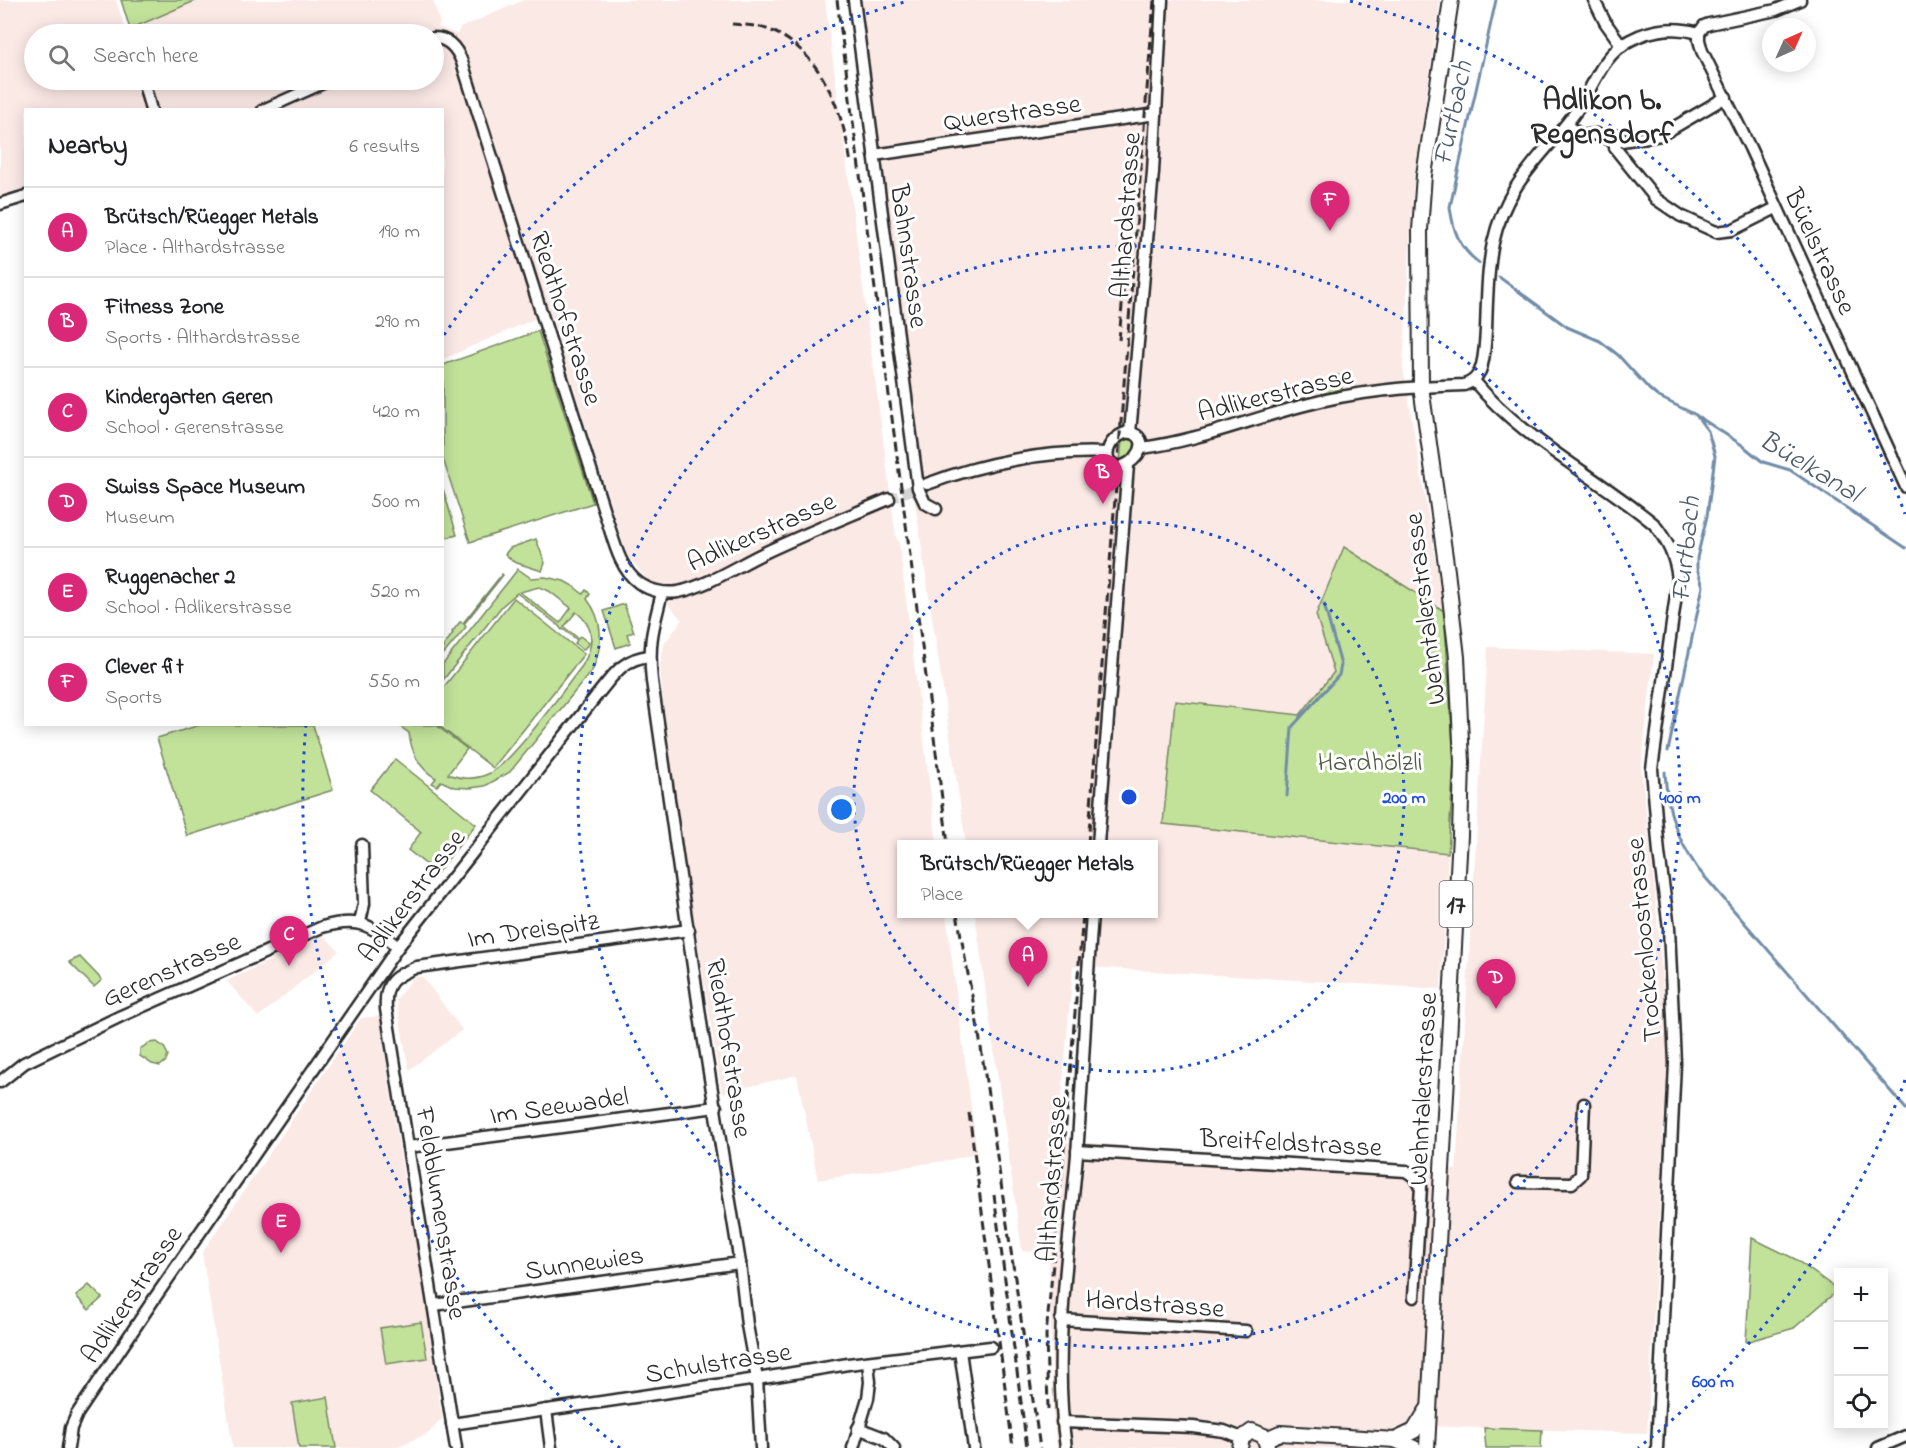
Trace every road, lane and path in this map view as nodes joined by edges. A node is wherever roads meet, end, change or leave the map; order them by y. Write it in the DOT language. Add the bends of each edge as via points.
graph roads {
  1 [pos="854,0"];
  2 [pos="1162,0"];
  3 [pos="1451,0"];
  4 [pos="1594,0"];
  5 [pos="1800,0"];
  6 [pos="1699,33"];
  7 [pos="444,41"];
  8 [pos="1622,46"];
  9 [pos="146,90"];
  10 [pos="308,90"];
  11 [pos="1726,96"];
  12 [pos="150,108"];
  13 [pos="267,108"];
  14 [pos="1156,114"];
  15 [pos="1566,125"];
  16 [pos="1615,142"];
  17 [pos="874,155"];
  18 [pos="24,197"];
  19 [pos="0,204"];
  20 [pos="1776,208"];
  21 [pos="1474,381"];
  22 [pos="1421,387"];
  23 [pos="1130,433"];
  24 [pos="1142,448"];
  25 [pos="1107,453"];
  26 [pos="1128,465"];
  27 [pos="927,484"];
  28 [pos="1906,487"];
  29 [pos="889,499"];
  30 [pos="936,509"];
  31 [pos="662,592"];
  32 [pos="649,656"];
  33 [pos="1098,840"];
  34 [pos="362,845"];
  35 [pos="1092,918"];
  36 [pos="360,922"];
  37 [pos="689,930"];
  38 [pos="398,947"];
  39 [pos="388,986"];
  40 [pos="0,1082"];
  41 [pos="1584,1104"];
  42 [pos="716,1107"];
  43 [pos="408,1148"];
  44 [pos="1077,1151"];
  45 [pos="1518,1182"];
  46 [pos="740,1263"];
  47 [pos="1414,1298"];
  48 [pos="434,1305"];
  49 [pos="1061,1320"];
  50 [pos="1246,1331"];
  51 [pos="991,1347"];
  52 [pos="960,1351"];
  53 [pos="868,1362"];
  54 [pos="757,1379"];
  55 [pos="1429,1407"];
  56 [pos="546,1410"];
  57 [pos="1062,1422"];
  58 [pos="452,1424"];
  59 [pos="858,1428"];
  60 [pos="1906,1436"];
  61 [pos="1395,1440"];
  62 [pos="1241,1443"];
  63 [pos="1267,1444"];
  64 [pos="68,1448"];
  65 [pos="456,1448"];
  66 [pos="551,1448"];
  67 [pos="761,1448"];
  68 [pos="854,1448"];
  69 [pos="894,1448"];
  70 [pos="974,1448"];
  71 [pos="1066,1448"];
  72 [pos="1414,1448"];
  73 [pos="1427,1448"];
  74 [pos="1657,1448"];
  75 [pos="1878,1448"];
  1 -- 17 [label="street, Bahnstrasse"];
  2 -- 14 [label="street, Althardstrasse"];
  3 -- 22 [label="main road, 17" via="1422,197"];
  4 -- 8 [label="street"];
  5 -- 6 [label="street" via="1776,10 1709,24"];
  6 -- 8 [label="street" via="1660,29 1639,35"];
  6 -- 11 [label="street, Büelstrasse" via="1702,51"];
  7 -- 31 [label="street, Riedthofstrasse" via="458,51 462,62 618,553 638,583"];
  8 -- 15 [label="street" via="1605,63"];
  9 -- 12 [label="street"];
  10 -- 13 [label="street"];
  11 -- 16 [label="street" via="1661,135"];
  11 -- 20 [label="street, Büelstrasse"];
  14 -- 17 [label="street, Querstrasse"];
  14 -- 23 [label="street, Althardstrasse"];
  15 -- 16 [label="street" via="1582,136 1596,134"];
  15 -- 21 [label="street" via="1526,171 1500,216 1491,256 1485,345"];
  16 -- 20 [label="street" via="1615,148 1656,199 1716,232 1732,230"];
  17 -- 30 [label="street, Bahnstrasse" via="918,488 925,503"];
  18 -- 19 [label="street"];
  20 -- 28 [label="street, Büelstrasse"];
  21 -- 22 [label="street"];
  21 -- 74 [label="street, Trockenloostrasse" via="1514,422 1654,524 1665,537 1677,567 1652,769 1669,928 1675,1056"];
  22 -- 24 [label="street, Adlikerstrasse" via="1347,395"];
  22 -- 55 [label="main road, Wehntalerstrasse / 17" via="1455,628 1462,762"];
  23 -- 24 [label="street" via="1140,439"];
  23 -- 25 [label="street" via="1114,440"];
  24 -- 26 [label="street"];
  25 -- 26 [label="street" via="1115,466"];
  25 -- 27 [label="street" via="1008,462"];
  26 -- 33 [label="street"];
  29 -- 31 [label="street, Adlikerstrasse" via="694,587"];
  31 -- 32 [label="street, Adlikerstrasse"];
  32 -- 37 [label="street, Riedthofstrasse"];
  32 -- 38 [label="street, Adlikerstrasse" via="625,663 597,695"];
  34 -- 36 [label="street" via="364,904"];
  35 -- 44 [label="street, Althardstrasse"];
  36 -- 38 [label="street"];
  36 -- 40 [label="street, Gerenstrasse" via="341,922 273,947 24,1063"];
  37 -- 39 [label="street, Im Dreispitz" via="417,967 399,974"];
  37 -- 42 [label="street, Riedthofstrasse"];
  38 -- 64 [label="street, Adlikerstrasse" via="77,1414"];
  39 -- 43 [label="street, Feldblumenstrasse" via="386,1009"];
  41 -- 45 [label="street" via="1581,1175 1572,1183"];
  42 -- 43 [label="street, Im Seewadel"];
  42 -- 46 [label="street, Riedthofstrasse"];
  43 -- 48 [label="street, Feldblumenstrasse"];
  44 -- 47 [label="street, Breitfeldstrasse" via="1406,1172 1421,1187"];
  44 -- 49 [label="street, Althardstrasse"];
  46 -- 48 [label="street, Sunnewies"];
  46 -- 54 [label="street, Riedthofstrasse"];
  48 -- 58 [label="street, Feldblumenstrasse"];
  49 -- 50 [label="street, Hardstrasse"];
  49 -- 57 [label="street, Althardstrasse"];
  51 -- 52 [label="street, Schulstrasse"];
  52 -- 53 [label="street, Schulstrasse"];
  52 -- 70 [label="street"];
  53 -- 54 [label="street, Schulstrasse"];
  53 -- 59 [label="street" via="868,1398"];
  54 -- 56 [label="street, Schulstrasse"];
  54 -- 67 [label="street, Riedthofstrasse"];
  55 -- 61 [label="main road" via="1414,1431"];
  55 -- 73 [label="main road, Wehntalerstrasse / 17"];
  56 -- 58 [label="street, Schulstrasse"];
  56 -- 66 [label="street"];
  57 -- 62 [label="street" via="1192,1427 1224,1431"];
  57 -- 71 [label="street, Althardstrasse"];
  58 -- 65 [label="street, Feldblumenstrasse"];
  59 -- 68 [label="street"];
  59 -- 69 [label="street" via="884,1438"];
  60 -- 75 [label="street"];
  61 -- 63 [label="main road" via="1280,1433"];
  61 -- 72 [label="main road"];
  62 -- 63 [label="main road" via="1252,1431 1260,1433"];
}
